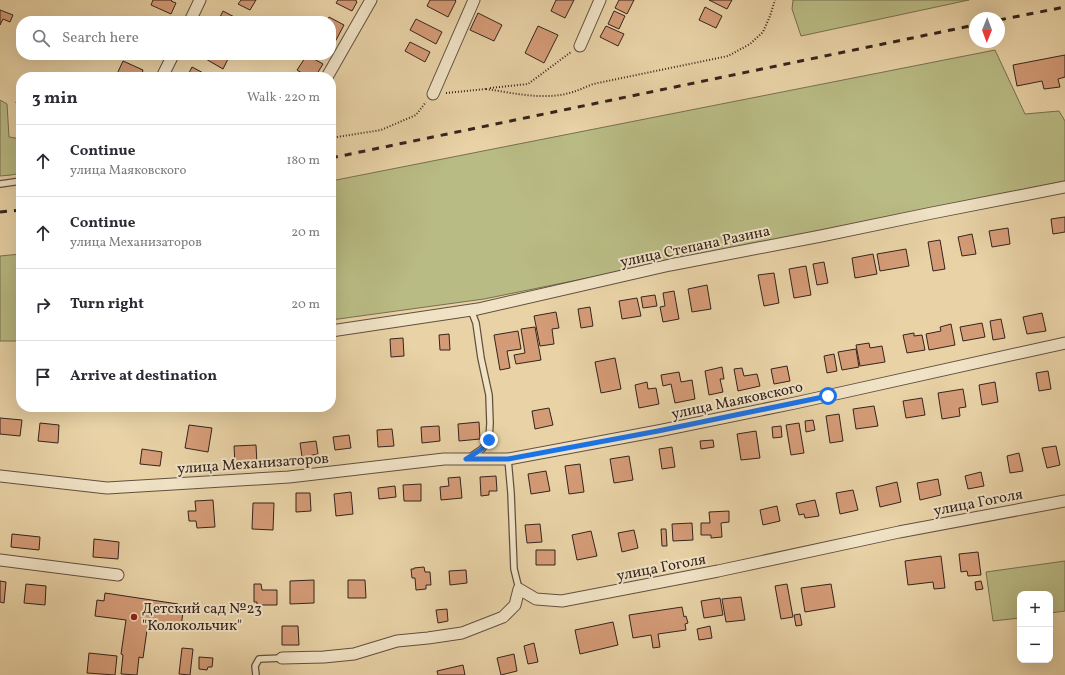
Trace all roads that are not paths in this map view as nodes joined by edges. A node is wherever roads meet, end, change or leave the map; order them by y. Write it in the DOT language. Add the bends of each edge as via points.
graph roads {
  1 [pos="200,0"];
  2 [pos="371,0"];
  3 [pos="474,0"];
  4 [pos="600,0"];
  5 [pos="192,16"];
  6 [pos="580,46"];
  7 [pos="170,60"];
  8 [pos="164,72"];
  9 [pos="330,72"];
  10 [pos="433,94"];
  11 [pos="16,182"];
  12 [pos="0,184"];
  13 [pos="1065,187"];
  14 [pos="471,310"];
  15 [pos="336,330"];
  16 [pos="1065,343"];
  17 [pos="466,459"];
  18 [pos="508,459"];
  19 [pos="0,476"];
  20 [pos="1065,501"];
  21 [pos="0,560"];
  22 [pos="118,575"];
  23 [pos="519,589"];
  24 [pos="282,658"];
  25 [pos="256,675"];
  1 -- 5 [label="street"];
  2 -- 9 [label="street"];
  3 -- 10 [label="street"];
  4 -- 6 [label="street"];
  7 -- 8 [label="street"];
  11 -- 12 [label="lane"];
  13 -- 14 [label="street, улица Степана Разина" via="670,265"];
  14 -- 15 [label="street, улица Степана Разина"];
  14 -- 17 [label="lane" via="476,323 489,395 490,423 489,440 482,449"];
  16 -- 18 [label="street, улица Маяковского" via="795,403"];
  17 -- 18 [label="street, улица Механизаторов"];
  17 -- 19 [label="street, улица Механизаторов" via="444,459 289,477 107,488"];
  18 -- 23 [label="lane" via="514,569"];
  20 -- 23 [label="street, улица Гоголя" via="562,601 536,599"];
  21 -- 22 [label="street"];
  23 -- 24 [label="street" via="515,605 503,617 462,633 397,641 354,654"];
  24 -- 25 [label="lane" via="258,659 255,666"];
}
